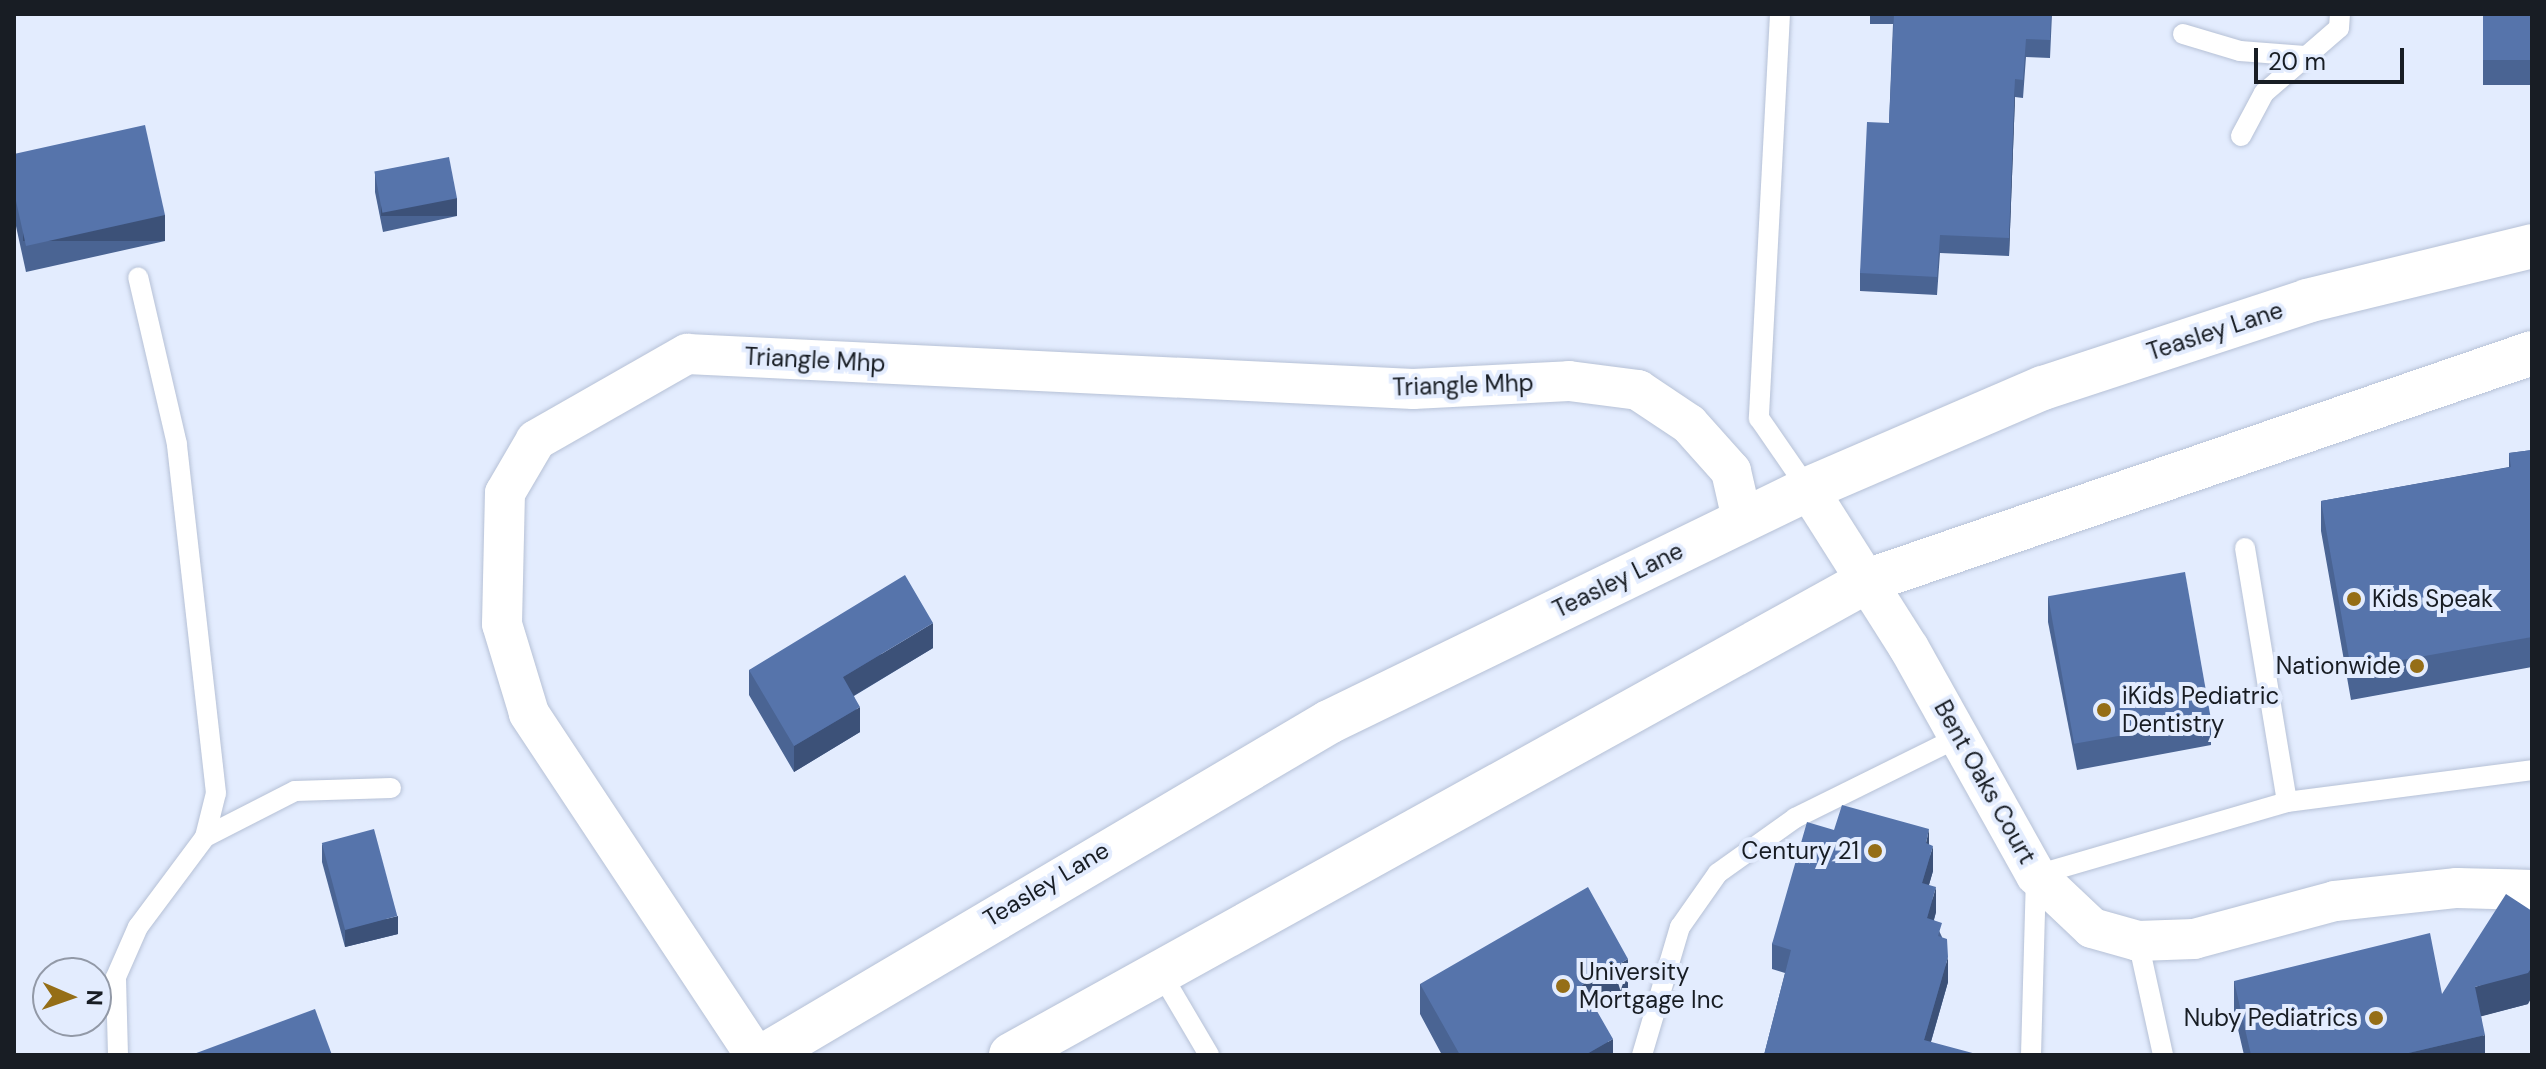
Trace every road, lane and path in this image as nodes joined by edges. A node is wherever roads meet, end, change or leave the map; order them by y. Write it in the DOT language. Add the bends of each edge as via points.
graph roads {
  1 [pos="1780,14"];
  2 [pos="2340,14"];
  3 [pos="2183,34"];
  4 [pos="2305,56"];
  5 [pos="2241,136"];
  6 [pos="2532,246"];
  7 [pos="138,277"];
  8 [pos="2532,353"];
  9 [pos="1808,489"];
  10 [pos="1742,519"];
  11 [pos="2245,548"];
  12 [pos="1867,581"];
  13 [pos="1959,737"];
  14 [pos="2532,770"];
  15 [pos="391,788"];
  16 [pos="2287,802"];
  17 [pos="205,837"];
  18 [pos="2036,875"];
  19 [pos="2532,890"];
  20 [pos="2138,941"];
  21 [pos="1159,970"];
  22 [pos="118,1055"];
  23 [pos="755,1055"];
  24 [pos="765,1055"];
  25 [pos="1011,1055"];
  26 [pos="1209,1055"];
  27 [pos="1642,1055"];
  28 [pos="2031,1055"];
  29 [pos="2163,1055"];
  1 -- 9 [label="lane" via="1759,418"];
  2 -- 4 [label="lane" via="2339,28"];
  3 -- 4 [label="lane" via="2240,51"];
  4 -- 5 [label="lane" via="2264,93"];
  6 -- 9 [label="main road, Teasley Lane" via="2307,301 2043,388"];
  7 -- 17 [label="lane" via="177,444 216,751"];
  8 -- 12 [label="main road"];
  9 -- 10 [label="main road, Teasley Lane"];
  9 -- 12 [label="street, Bent Oaks Court"];
  10 -- 23 [label="street, Triangle Mhp" via="1731,471 1689,424 1638,390 1569,381 1413,389 687,354 536,440 505,493 502,624 529,713"];
  10 -- 24 [label="main road, Teasley Lane" via="1329,722"];
  11 -- 16 [label="lane"];
  12 -- 13 [label="street, Bent Oaks Court"];
  12 -- 21 [label="main road"];
  13 -- 18 [label="street, Bent Oaks Court"];
  13 -- 27 [label="lane" via="1795,818 1718,873 1680,927"];
  14 -- 16 [label="lane"];
  15 -- 17 [label="lane" via="295,791"];
  16 -- 18 [label="lane"];
  17 -- 22 [label="lane" via="138,927 116,977"];
  18 -- 20 [label="street, Bent Oaks Court" via="2092,928"];
  18 -- 28 [label="lane"];
  19 -- 20 [label="street, Bent Oaks Court" via="2457,888 2335,901 2194,939"];
  20 -- 29 [label="lane"];
  21 -- 25 [label="main road"];
  21 -- 26 [label="lane"];
}
